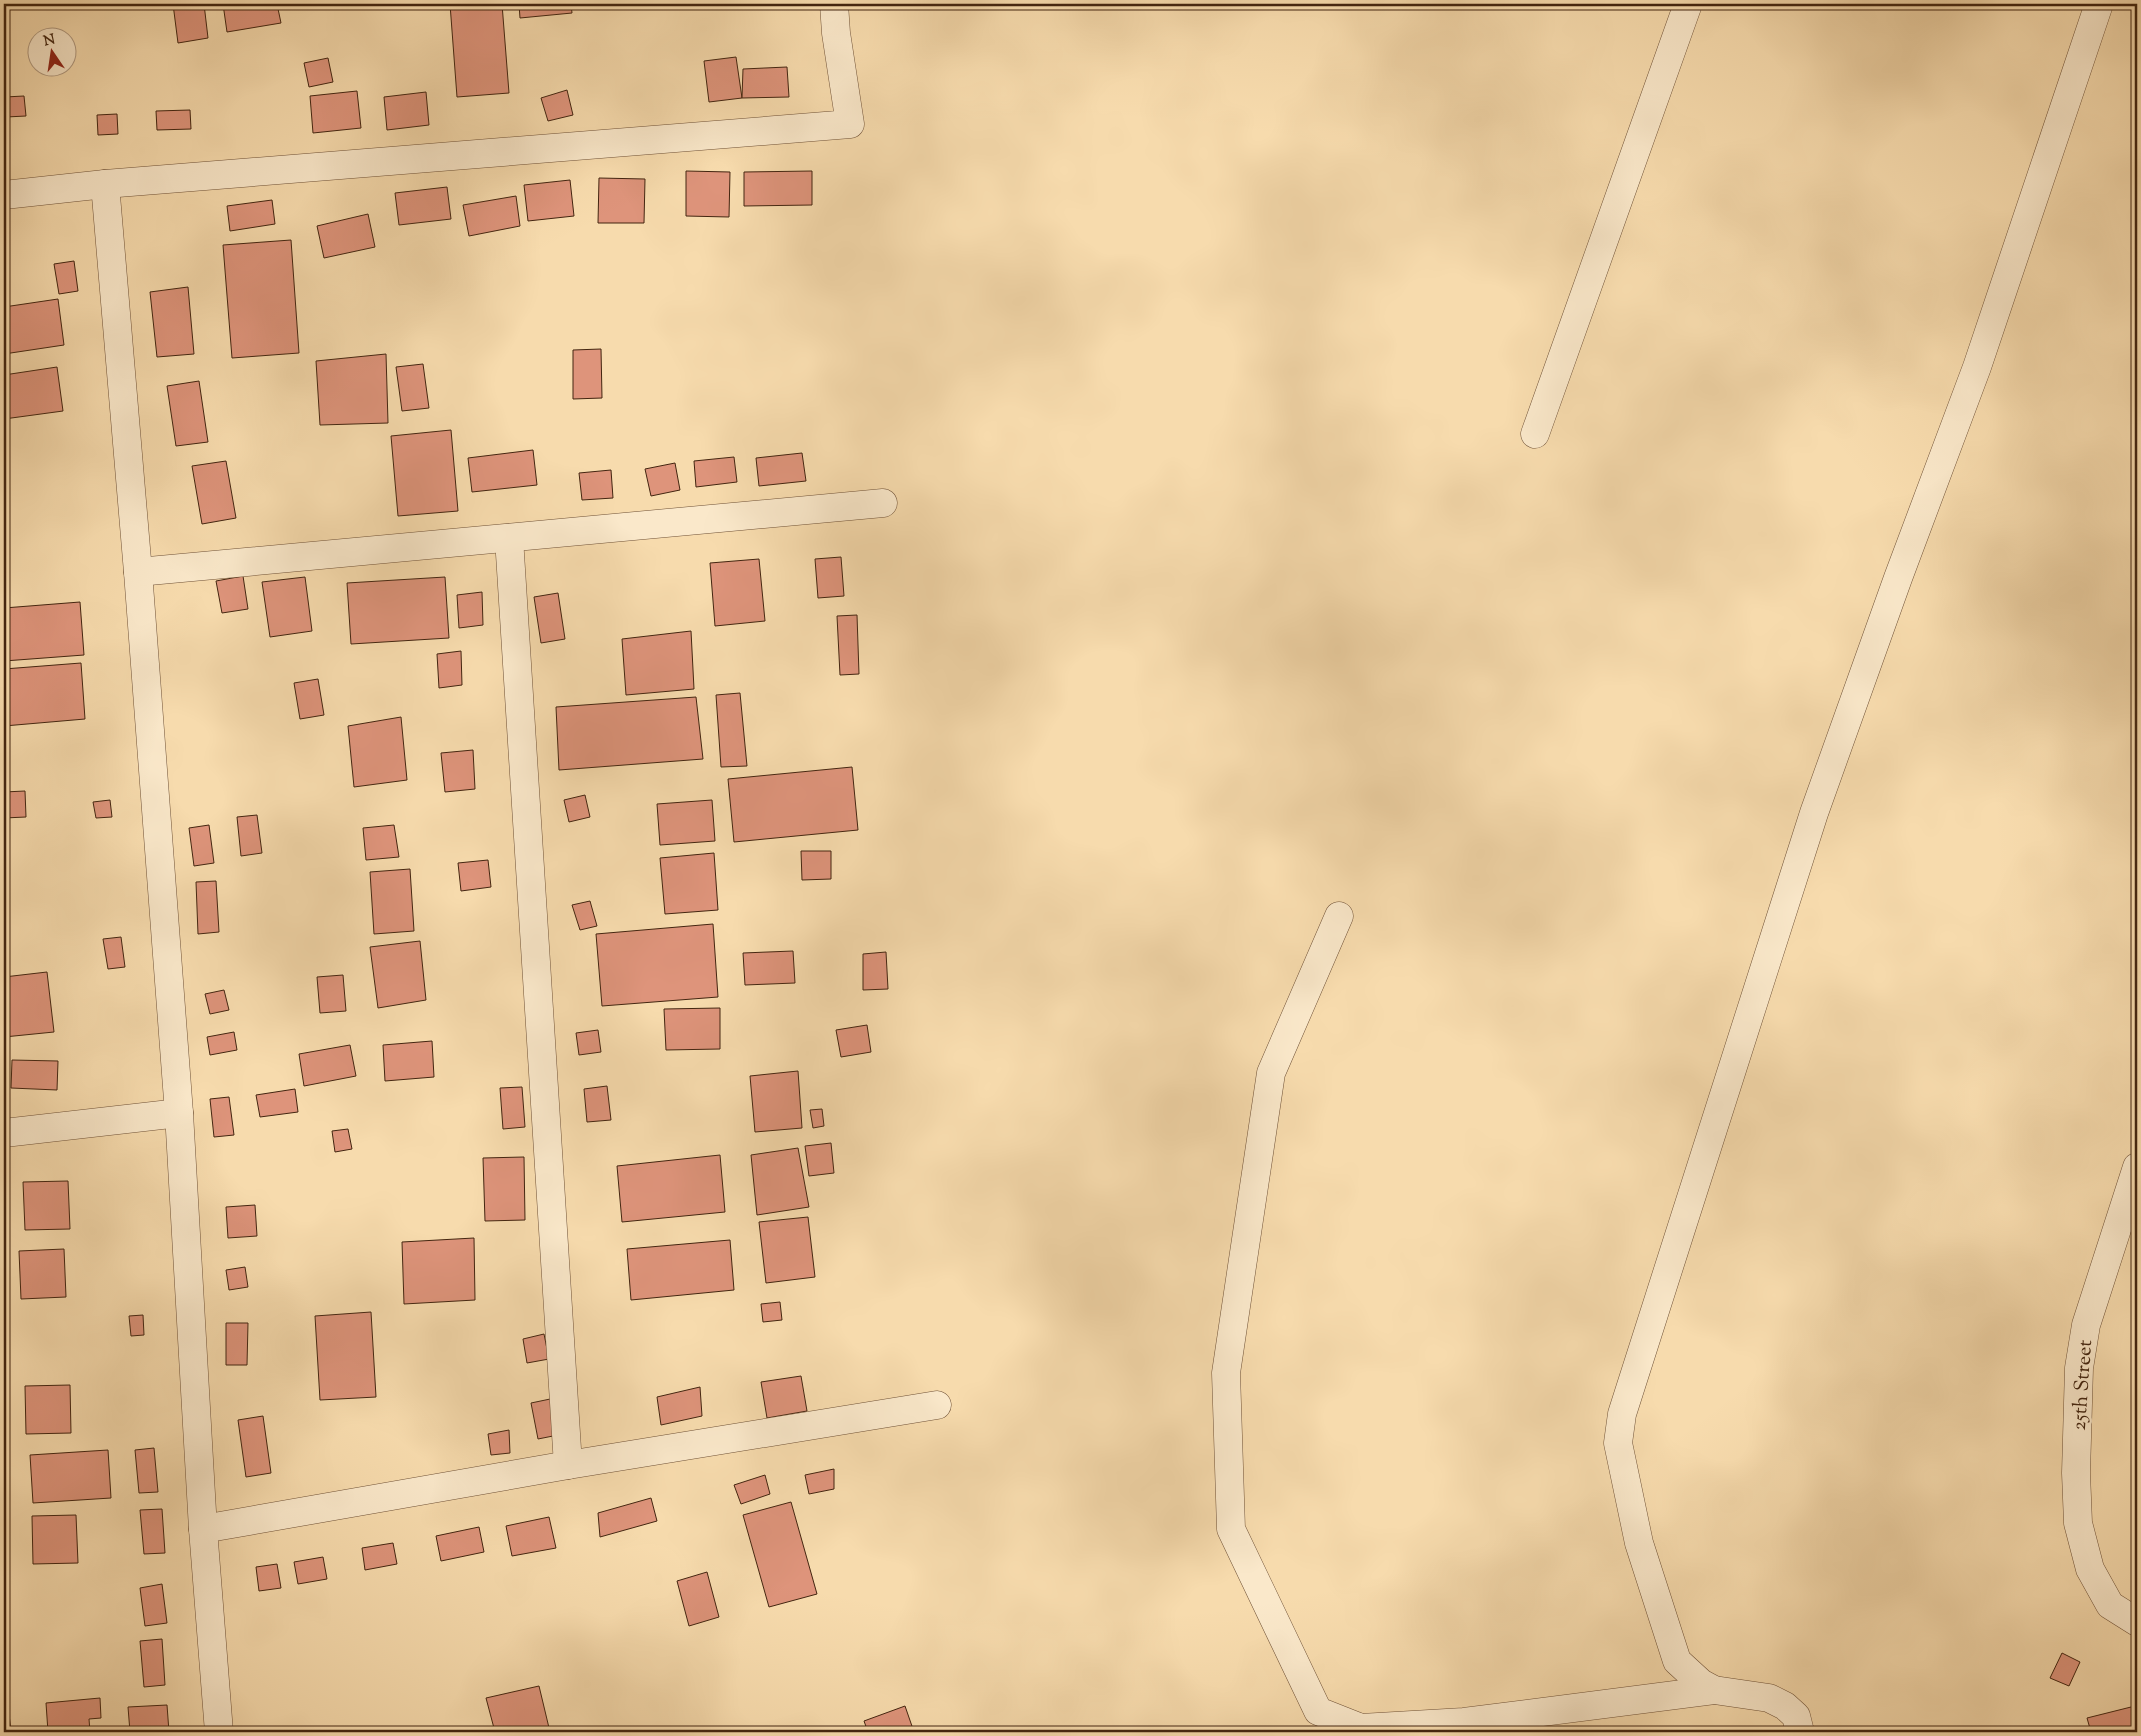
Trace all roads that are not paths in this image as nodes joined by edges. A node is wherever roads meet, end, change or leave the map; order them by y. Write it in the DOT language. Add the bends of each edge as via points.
graph roads {
  1 [pos="834,4"];
  2 [pos="1688,4"];
  3 [pos="2099,4"];
  4 [pos="104,184"];
  5 [pos="4,195"];
  6 [pos="1535,434"];
  7 [pos="883,503"];
  8 [pos="509,538"];
  9 [pos="138,572"];
  10 [pos="1339,916"];
  11 [pos="179,1113"];
  12 [pos="4,1133"];
  13 [pos="2137,1167"];
  14 [pos="936,1405"];
  15 [pos="568,1465"];
  16 [pos="203,1529"];
  17 [pos="2137,1622"];
  18 [pos="1714,1690"];
  19 [pos="219,1732"];
  20 [pos="1800,1732"];
  1 -- 4 [label="street" via="850,124"];
  2 -- 6 [label="street"];
  3 -- 18 [label="street" via="1977,367 1814,813 1622,1414 1618,1444 1639,1543 1677,1661 1701,1683"];
  4 -- 5 [label="street"];
  4 -- 9 [label="street"];
  7 -- 8 [label="street"];
  8 -- 9 [label="street"];
  8 -- 15 [label="street"];
  9 -- 11 [label="street"];
  10 -- 18 [label="street" via="1271,1073 1226,1373 1231,1529 1303,1680 1318,1710 1361,1728 1464,1722"];
  11 -- 12 [label="street"];
  11 -- 16 [label="street"];
  13 -- 17 [label="street, 25th Street" via="2086,1325 2079,1368 2076,1473 2078,1523 2090,1569 2110,1605"];
  14 -- 15 [label="street"];
  15 -- 16 [label="street"];
  16 -- 19 [label="street"];
  18 -- 20 [label="street" via="1769,1698 1796,1716"];
}
